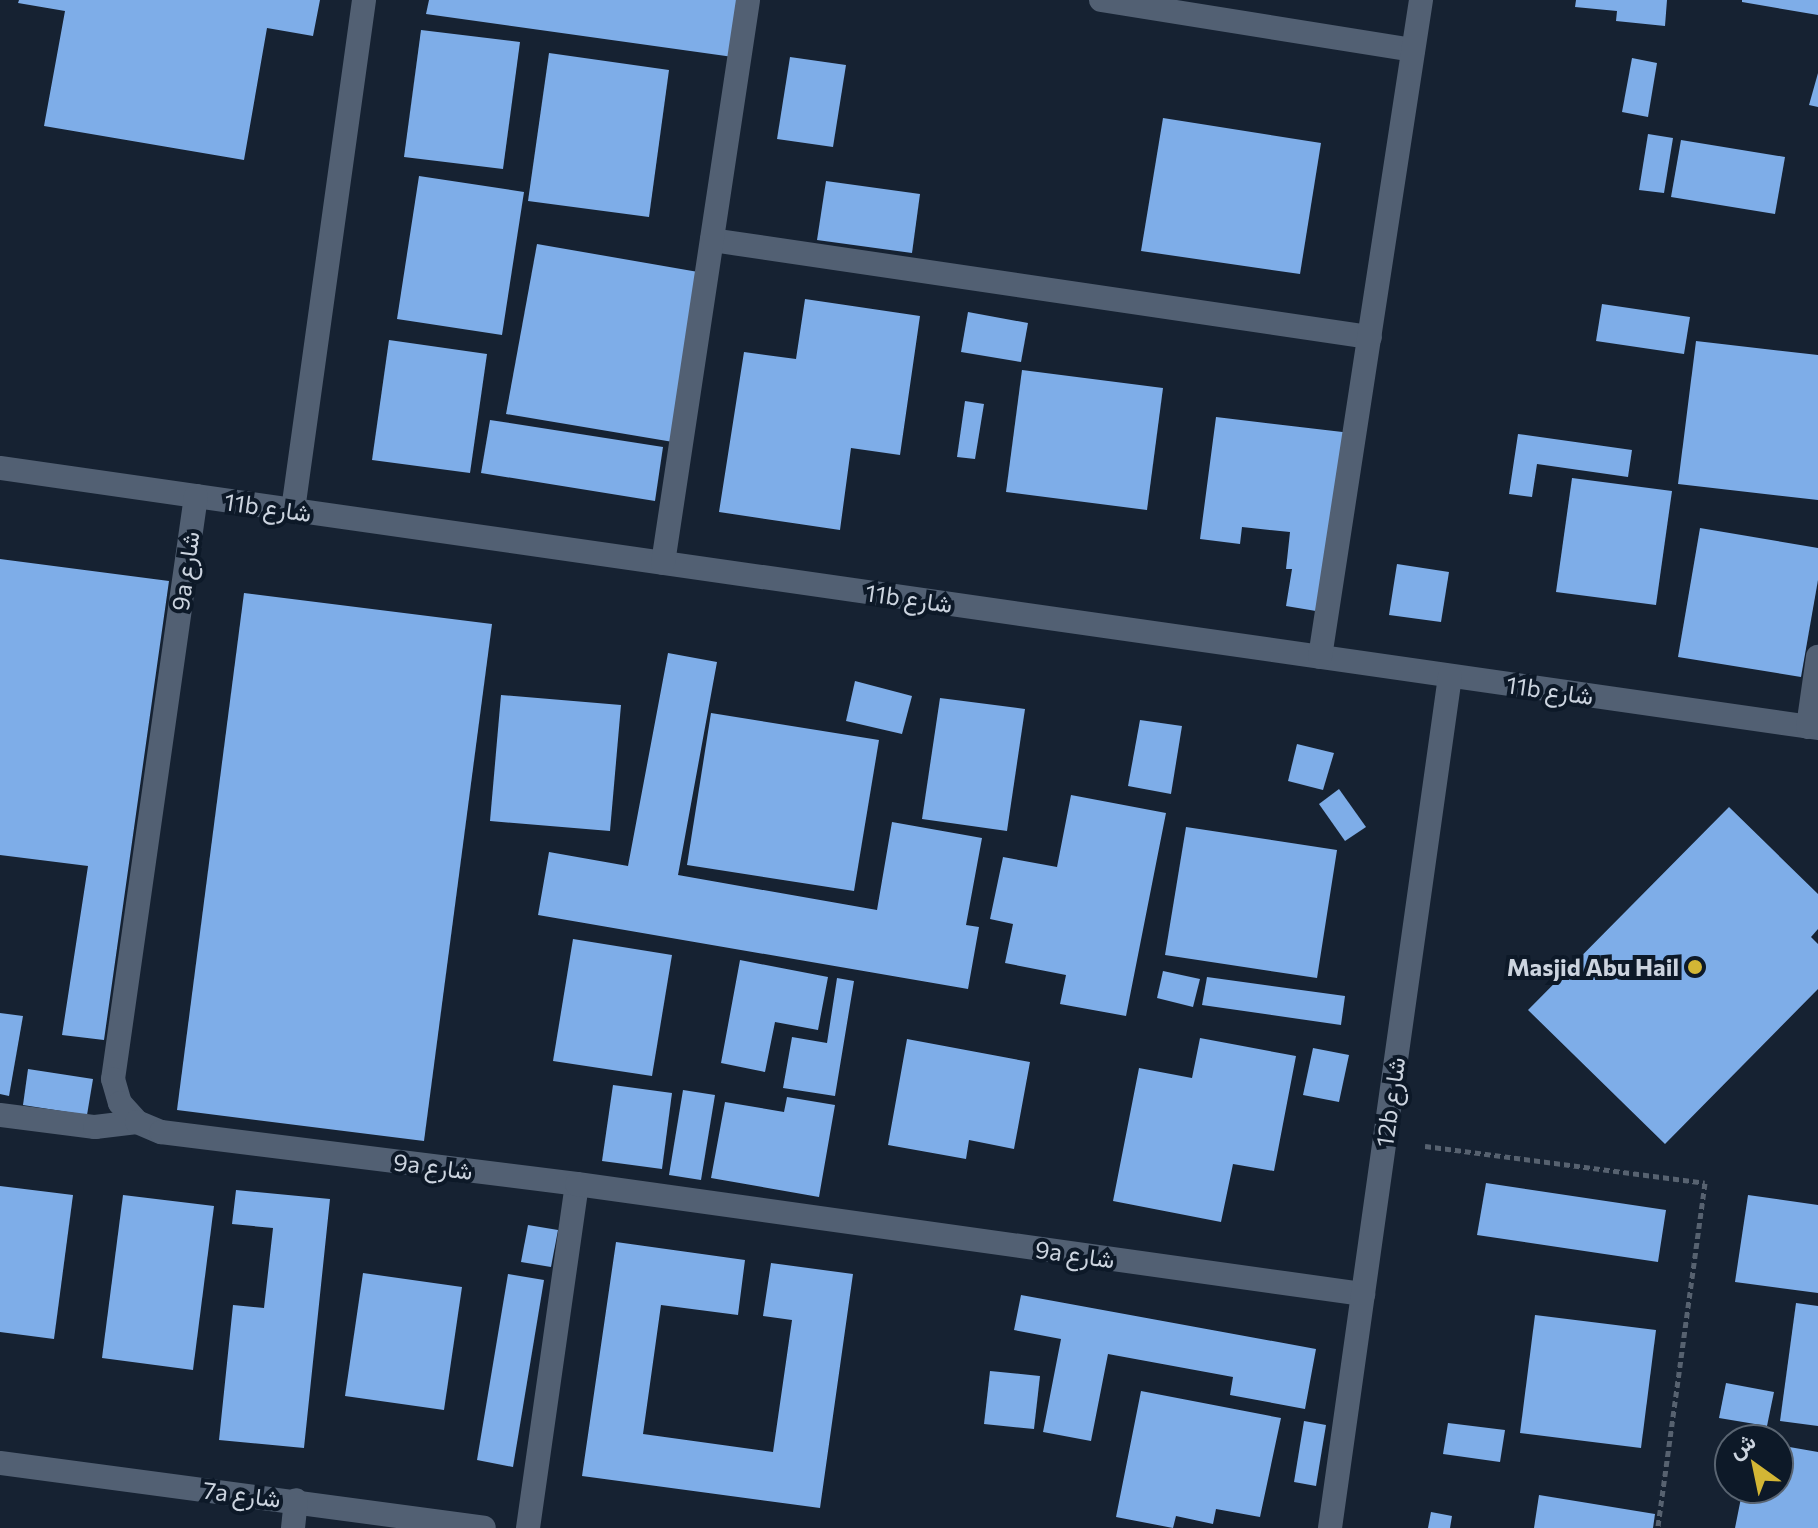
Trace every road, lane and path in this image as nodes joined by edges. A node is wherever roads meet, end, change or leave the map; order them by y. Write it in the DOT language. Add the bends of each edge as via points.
graph roads {
  1 [pos="364,0"];
  2 [pos="748,0"];
  3 [pos="1101,0"];
  4 [pos="1421,0"];
  5 [pos="1413,50"];
  6 [pos="712,240"];
  7 [pos="1370,337"];
  8 [pos="0,468"];
  9 [pos="196,496"];
  10 [pos="293,510"];
  11 [pos="663,563"];
  12 [pos="1320,657"];
  13 [pos="1818,657"];
  14 [pos="1450,676"];
  15 [pos="1813,728"];
  16 [pos="0,1115"];
  17 [pos="137,1122"];
  18 [pos="1385,1141"];
  19 [pos="577,1184"];
  20 [pos="1363,1294"];
  21 [pos="0,1463"];
  22 [pos="296,1500"];
  23 [pos="293,1528"];
  24 [pos="484,1528"];
  25 [pos="528,1528"];
  26 [pos="1330,1528"];
  27 [pos="1658,1528"];
  1 -- 10 [label="street"];
  2 -- 6 [label="street"];
  3 -- 5 [label="street"];
  4 -- 5 [label="street"];
  5 -- 7 [label="street"];
  6 -- 7 [label="street"];
  6 -- 11 [label="street"];
  7 -- 12 [label="street"];
  8 -- 9 [label="street, 11b شارع"];
  9 -- 10 [label="street, 11b شارع"];
  9 -- 17 [label="street, 9a شارع" via="113,1079 120,1103"];
  10 -- 11 [label="street, 11b شارع"];
  11 -- 12 [label="street, 11b شارع"];
  12 -- 14 [label="street, 11b شارع"];
  13 -- 15 [label="street"];
  14 -- 15 [label="street, 11b شارع"];
  14 -- 18 [label="street, 12b شارع"];
  16 -- 17 [label="street" via="95,1127"];
  17 -- 19 [label="street, 9a شارع" via="161,1132"];
  18 -- 20 [label="street, 12b شارع"];
  18 -- 27 [label="path" via="1705,1183"];
  19 -- 20 [label="street, 9a شارع"];
  19 -- 25 [label="street"];
  20 -- 26 [label="street, 12b شارع"];
  21 -- 22 [label="street, 7a شارع"];
  22 -- 23 [label="street"];
  22 -- 24 [label="street, 7a شارع"];
}
